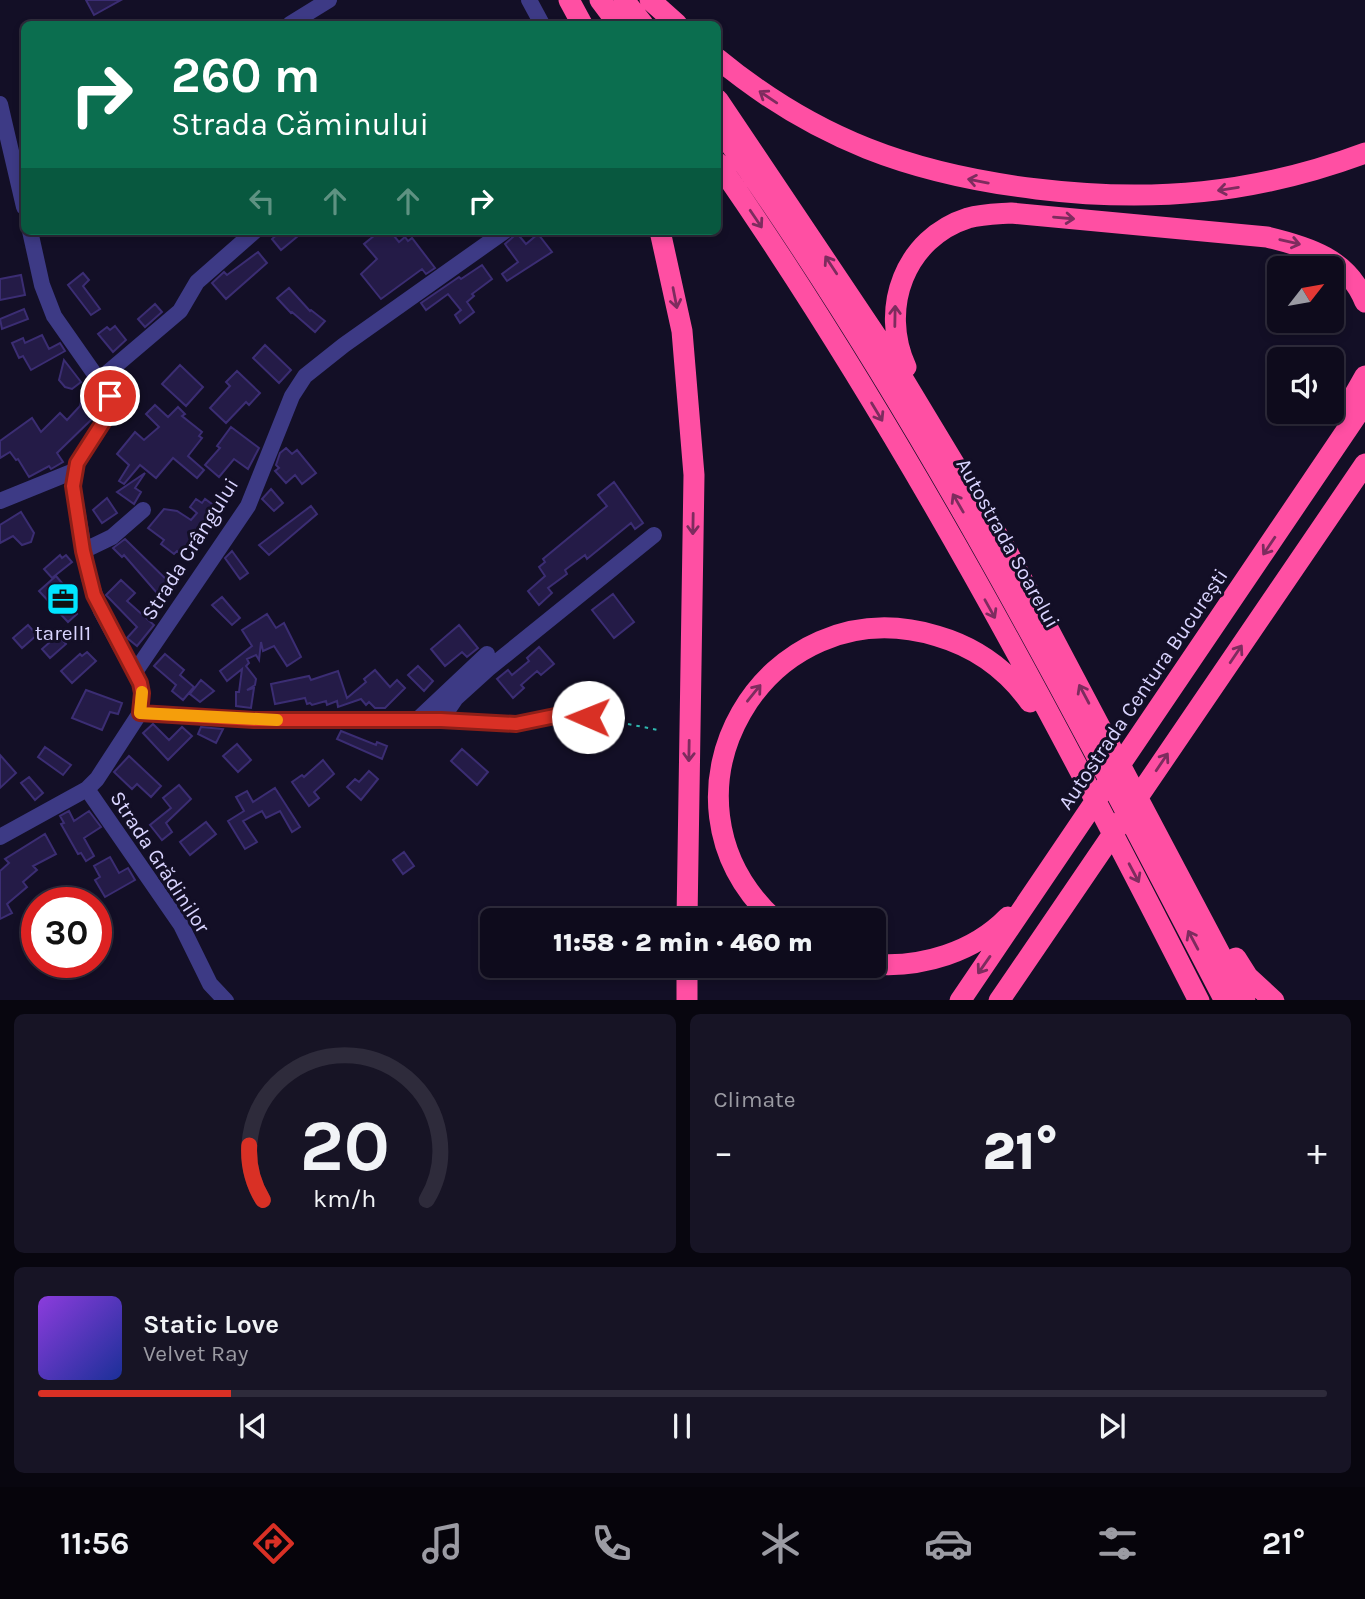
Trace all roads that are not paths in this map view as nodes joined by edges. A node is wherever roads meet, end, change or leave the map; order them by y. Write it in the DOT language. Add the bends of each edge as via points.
graph roads {
  1 [pos="329,0"];
  2 [pos="529,0"];
  3 [pos="569,0"];
  4 [pos="600,0"];
  5 [pos="624,0"];
  6 [pos="644,0"];
  7 [pos="650,0"];
  8 [pos="295,21"];
  9 [pos="540,21"];
  10 [pos="580,21"];
  11 [pos="616,21"];
  12 [pos="641,21"];
  13 [pos="661,21"];
  14 [pos="674,21"];
  15 [pos="721,61"];
  16 [pos="0,104"];
  17 [pos="721,104"];
  18 [pos="721,131"];
  19 [pos="1365,153"];
  20 [pos="20,164"];
  21 [pos="721,168"];
  22 [pos="31,235"];
  23 [pos="250,235"];
  24 [pos="499,235"];
  25 [pos="661,235"];
  26 [pos="1365,302"];
  27 [pos="1365,376"];
  28 [pos="100,379"];
  29 [pos="1365,403"];
  30 [pos="946,447"];
  31 [pos="1365,464"];
  32 [pos="74,471"];
  33 [pos="1365,481"];
  34 [pos="1308,489"];
  35 [pos="0,502"];
  36 [pos="144,510"];
  37 [pos="1334,511"];
  38 [pos="654,535"];
  39 [pos="83,551"];
  40 [pos="487,653"];
  41 [pos="135,673"];
  42 [pos="140,713"];
  43 [pos="588,717"];
  44 [pos="417,720"];
  45 [pos="441,720"];
  46 [pos="1073,760"];
  47 [pos="87,789"];
  48 [pos="0,837"];
  49 [pos="1043,879"];
  50 [pos="1196,906"];
  51 [pos="687,908"];
  52 [pos="762,908"];
  53 [pos="1160,926"];
  54 [pos="886,963"];
  55 [pos="687,978"];
  56 [pos="226,1000"];
  57 [pos="687,1000"];
  58 [pos="960,1000"];
  59 [pos="999,1000"];
  60 [pos="1187,1000"];
  61 [pos="1199,1000"];
  62 [pos="1225,1000"];
  63 [pos="1245,1000"];
  64 [pos="1273,1000"];
  1 -- 8 [label="street"];
  2 -- 9 [label="street"];
  3 -- 10 [label="highway"];
  4 -- 11 [label="highway"];
  5 -- 12 [label="highway"];
  6 -- 13 [label="highway"];
  7 -- 14 [label="highway"];
  19 -- 15 [label="highway, one-way" via="1285,179 1167,196 1117,197 986,183 928,171 862,147 779,104"];
  16 -- 20 [label="street"];
  30 -- 17 [label="highway, one-way" via="824,254"];
  62 -- 18 [label="highway, Autostrada Soarelui, one-way" via="1073,710 933,459 858,335"];
  21 -- 46 [label="highway, one-way" via="909,466"];
  22 -- 28 [label="street" via="54,316"];
  23 -- 28 [label="street" via="197,282 180,311"];
  24 -- 41 [label="street, Strada Crângului" via="344,345 298,385 248,506"];
  25 -- 51 [label="highway, one-way" via="682,331 694,475"];
  30 -- 26 [label="highway, one-way" via="901,354 895,306 912,260 937,235 969,218 1011,213 1267,237 1327,256 1359,288"];
  27 -- 34 [label="highway" via="1324,445"];
  28 -- 32 [label="street" via="110,396 111,410"];
  29 -- 34 [label="highway, Autostrada Centura București"];
  50 -- 30 [label="highway, one-way" via="1045,620"];
  31 -- 37 [label="highway"];
  32 -- 35 [label="street"];
  32 -- 39 [label="street"];
  33 -- 37 [label="highway"];
  34 -- 49 [label="highway, Autostrada Centura București, one-way"];
  36 -- 39 [label="street" via="111,537"];
  59 -- 37 [label="highway, one-way"];
  38 -- 45 [label="street" via="488,669 456,698"];
  39 -- 41 [label="street" via="101,611"];
  40 -- 44 [label="street"];
  41 -- 42 [label="street" via="142,693"];
  42 -- 44 [label="street" via="254,720"];
  42 -- 47 [label="street"];
  43 -- 45 [label="street" via="560,715 516,724"];
  44 -- 45 [label="street"];
  52 -- 46 [label="highway, one-way" via="737,873 720,826 721,762 744,705 771,674 820,642 886,628 947,639 980,655 1015,684 1052,739"];
  46 -- 53 [label="highway, one-way"];
  47 -- 48 [label="street"];
  47 -- 56 [label="street, Strada Grădinilor" via="181,925 209,984"];
  49 -- 54 [label="highway" via="1004,921 972,944 921,962"];
  49 -- 58 [label="highway, Autostrada Centura București, one-way"];
  50 -- 63 [label="highway"];
  50 -- 64 [label="highway" via="1248,977"];
  53 -- 60 [label="highway" via="1167,961"];
  53 -- 61 [label="highway"];
  55 -- 57 [label="highway"];
}
